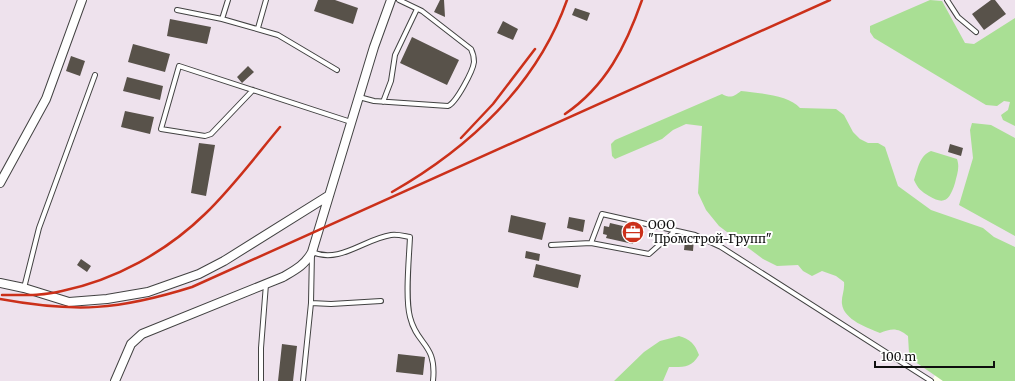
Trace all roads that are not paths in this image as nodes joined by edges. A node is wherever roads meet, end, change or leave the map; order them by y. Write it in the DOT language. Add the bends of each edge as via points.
graph roads {
  1 [pos="82,0"];
  2 [pos="228,0"];
  3 [pos="266,0"];
  4 [pos="391,0"];
  5 [pos="399,0"];
  6 [pos="947,0"];
  7 [pos="417,9"];
  8 [pos="177,10"];
  9 [pos="222,19"];
  10 [pos="258,28"];
  11 [pos="976,32"];
  12 [pos="336,70"];
  13 [pos="95,75"];
  14 [pos="253,90"];
  15 [pos="359,97"];
  16 [pos="383,102"];
  17 [pos="351,122"];
  18 [pos="0,182"];
  19 [pos="328,196"];
  20 [pos="675,231"];
  21 [pos="592,243"];
  22 [pos="551,245"];
  23 [pos="312,252"];
  24 [pos="0,283"];
  25 [pos="266,284"];
  26 [pos="24,288"];
  27 [pos="381,301"];
  28 [pos="312,303"];
  29 [pos="115,381"];
  30 [pos="262,381"];
  31 [pos="303,381"];
  32 [pos="432,381"];
  33 [pos="931,381"];
  1 -- 18 [label="street" via="46,99"];
  2 -- 9 [label="lane"];
  3 -- 10 [label="lane"];
  4 -- 15 [label="street"];
  5 -- 7 [label="lane"];
  6 -- 11 [label="lane" via="958,17"];
  7 -- 16 [label="lane" via="395,55 391,80"];
  7 -- 16 [label="lane" via="471,49 474,56 473,65 452,104 448,106"];
  8 -- 9 [label="lane"];
  9 -- 10 [label="lane"];
  10 -- 12 [label="lane" via="278,35"];
  13 -- 26 [label="lane" via="39,228"];
  14 -- 14 [label="lane" via="179,66 161,129 205,136 211,134"];
  14 -- 17 [label="lane"];
  15 -- 16 [label="lane"];
  15 -- 17 [label="street"];
  17 -- 19 [label="street"];
  19 -- 23 [label="street"];
  19 -- 26 [label="street" via="224,261 199,274 148,292 69,302"];
  20 -- 21 [label="lane" via="649,254"];
  20 -- 21 [label="lane" via="602,214"];
  20 -- 33 [label="lane" via="703,238 720,247"];
  21 -- 22 [label="lane"];
  23 -- 25 [label="street" via="307,261 295,270"];
  23 -- 28 [label="lane"];
  23 -- 32 [label="lane" via="327,256 336,255 391,235 410,237 408,310 412,325 431,354"];
  24 -- 26 [label="street"];
  25 -- 29 [label="street" via="142,334 131,344"];
  25 -- 30 [label="lane" via="261,348"];
  27 -- 28 [label="lane"];
  28 -- 31 [label="lane"];
}
